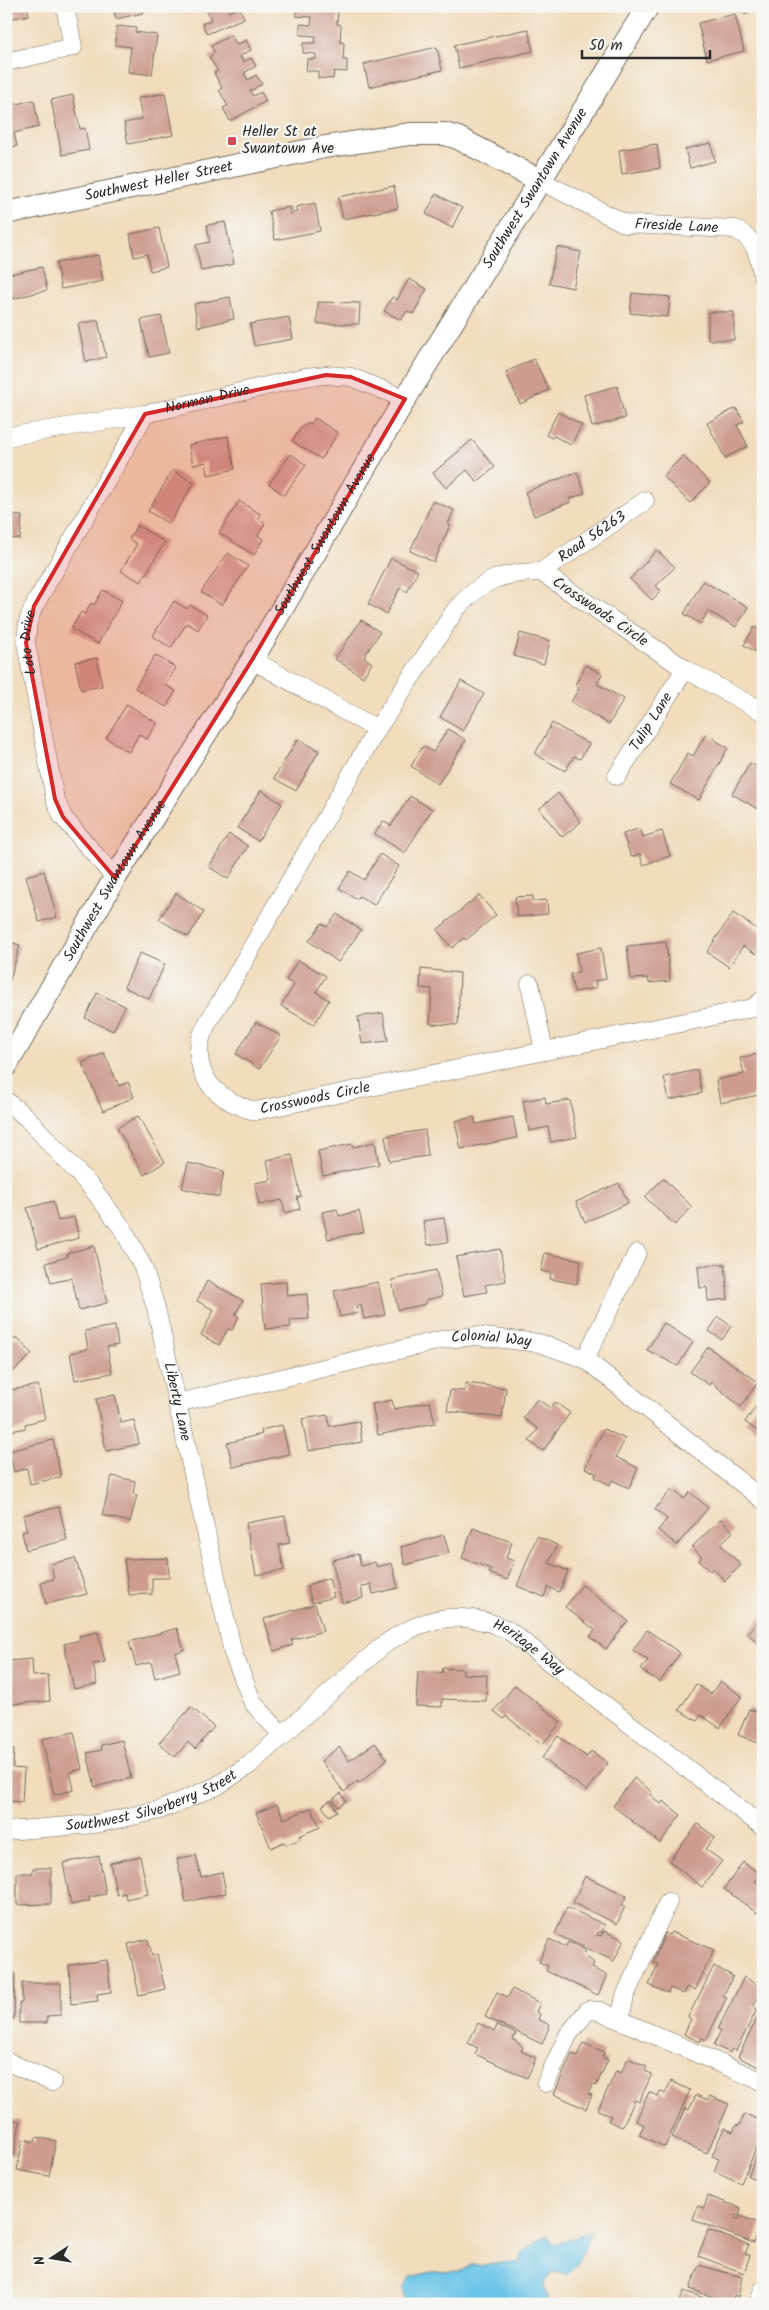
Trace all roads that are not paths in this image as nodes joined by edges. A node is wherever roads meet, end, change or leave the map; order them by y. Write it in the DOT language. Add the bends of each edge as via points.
graph roads {
  1 [pos="65,6"];
  2 [pos="648,6"];
  3 [pos="6,62"];
  4 [pos="539,180"];
  5 [pos="6,213"];
  6 [pos="763,277"];
  7 [pos="405,399"];
  8 [pos="145,414"];
  9 [pos="6,437"];
  10 [pos="645,501"];
  11 [pos="541,572"];
  12 [pos="252,660"];
  13 [pos="685,669"];
  14 [pos="763,712"];
  15 [pos="378,729"];
  16 [pos="617,776"];
  17 [pos="115,878"];
  18 [pos="530,984"];
  19 [pos="763,1000"];
  20 [pos="544,1051"];
  21 [pos="6,1066"];
  22 [pos="6,1101"];
  23 [pos="637,1253"];
  24 [pos="585,1359"];
  25 [pos="177,1403"];
  26 [pos="763,1500"];
  27 [pos="283,1736"];
  28 [pos="763,1827"];
  29 [pos="6,1831"];
  30 [pos="668,1902"];
  31 [pos="620,2020"];
  32 [pos="6,2062"];
  33 [pos="52,2082"];
  34 [pos="763,2082"];
  35 [pos="546,2084"];
  36 [pos="763,2290"];
  37 [pos="758,2304"];
  1 -- 3 [label="street" via="73,47"];
  2 -- 4 [label="street, Southwest Swantown Avenue"];
  4 -- 5 [label="street, Southwest Heller Street" via="458,138 445,134 410,134 325,147"];
  4 -- 6 [label="street, Fireside Lane" via="626,224 734,229 747,236 757,249"];
  4 -- 7 [label="street, Southwest Swantown Avenue"];
  7 -- 8 [label="street, Norman Drive" via="351,377 326,375"];
  7 -- 12 [label="street, Southwest Swantown Avenue"];
  8 -- 9 [label="street, Norman Drive"];
  8 -- 17 [label="street, Lato Drive" via="34,606 26,643 55,799 62,817"];
  10 -- 11 [label="street, Road 56263"];
  11 -- 13 [label="street, Crosswoods Circle"];
  11 -- 15 [label="street, Crosswoods Circle" via="515,572 471,592 456,609"];
  12 -- 15 [label="street"];
  12 -- 17 [label="street, Southwest Swantown Avenue"];
  13 -- 14 [label="street, Crosswoods Circle"];
  13 -- 16 [label="street, Tulip Lane"];
  15 -- 20 [label="street, Crosswoods Circle" via="205,1030 199,1048 204,1077 222,1098 235,1106 255,1111"];
  17 -- 21 [label="street, Southwest Swantown Avenue"];
  18 -- 20 [label="street"];
  19 -- 20 [label="street, Crosswoods Circle" via="753,1008"];
  22 -- 25 [label="street, Liberty Lane" via="26,1117 92,1188 123,1229 143,1267 156,1308"];
  23 -- 24 [label="street"];
  24 -- 25 [label="street, Colonial Way" via="539,1343 476,1336 445,1339"];
  24 -- 26 [label="street, Colonial Way"];
  25 -- 27 [label="street, Liberty Lane" via="233,1653 253,1704"];
  27 -- 28 [label="street, Heritage Way" via="380,1647 402,1632 431,1621 460,1617 493,1623 508,1630"];
  27 -- 29 [label="street, Southwest Silverberry Street" via="249,1766 217,1786 160,1810 96,1824"];
  30 -- 31 [label="street" via="625,1996"];
  31 -- 34 [label="street"];
  31 -- 35 [label="street" via="600,2011 588,2010 568,2035"];
  32 -- 33 [label="street"];
  36 -- 37 [label="street"];
}
